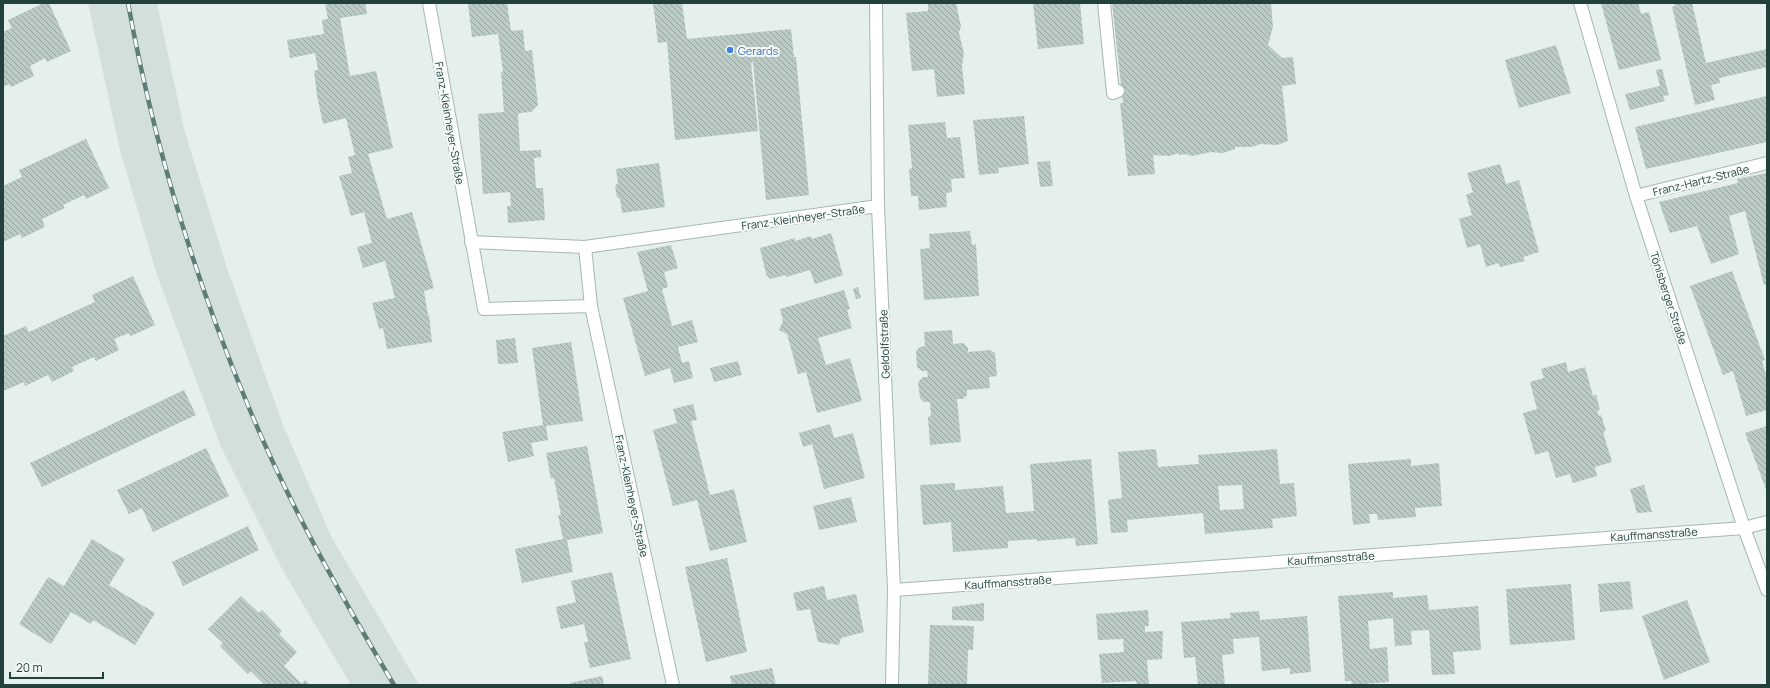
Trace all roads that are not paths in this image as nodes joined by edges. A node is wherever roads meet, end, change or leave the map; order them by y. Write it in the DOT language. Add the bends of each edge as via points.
graph roads {
  1 [pos="429,3"];
  2 [pos="876,3"];
  3 [pos="1104,3"];
  4 [pos="1580,3"];
  5 [pos="1118,92"];
  6 [pos="1767,163"];
  7 [pos="1636,196"];
  8 [pos="878,206"];
  9 [pos="471,242"];
  10 [pos="585,247"];
  11 [pos="591,306"];
  12 [pos="1767,522"];
  13 [pos="1744,528"];
  14 [pos="894,590"];
  15 [pos="1767,590"];
  16 [pos="672,685"];
  17 [pos="892,685"];
  1 -- 9 [label="street, Franz-Kleinheyer-Straße"];
  2 -- 8 [label="street, Geldolfstraße"];
  3 -- 5 [label="street" via="1113,92"];
  4 -- 7 [label="street, Tönisberger Straße"];
  6 -- 7 [label="street, Franz-Hartz-Straße"];
  7 -- 13 [label="street, Tönisberger Straße"];
  8 -- 10 [label="street, Franz-Kleinheyer-Straße"];
  8 -- 14 [label="street, Geldolfstraße"];
  9 -- 10 [label="street, Franz-Kleinheyer-Straße"];
  9 -- 11 [label="street, Franz-Kleinheyer-Straße" via="484,309"];
  10 -- 11 [label="street, Franz-Kleinheyer-Straße"];
  11 -- 16 [label="street, Franz-Kleinheyer-Straße"];
  12 -- 13 [label="street, Kauffmansstraße"];
  13 -- 14 [label="street, Kauffmansstraße"];
  13 -- 15 [label="street, Tönisberger Straße"];
  14 -- 17 [label="street, Geldolfstraße"];
}
